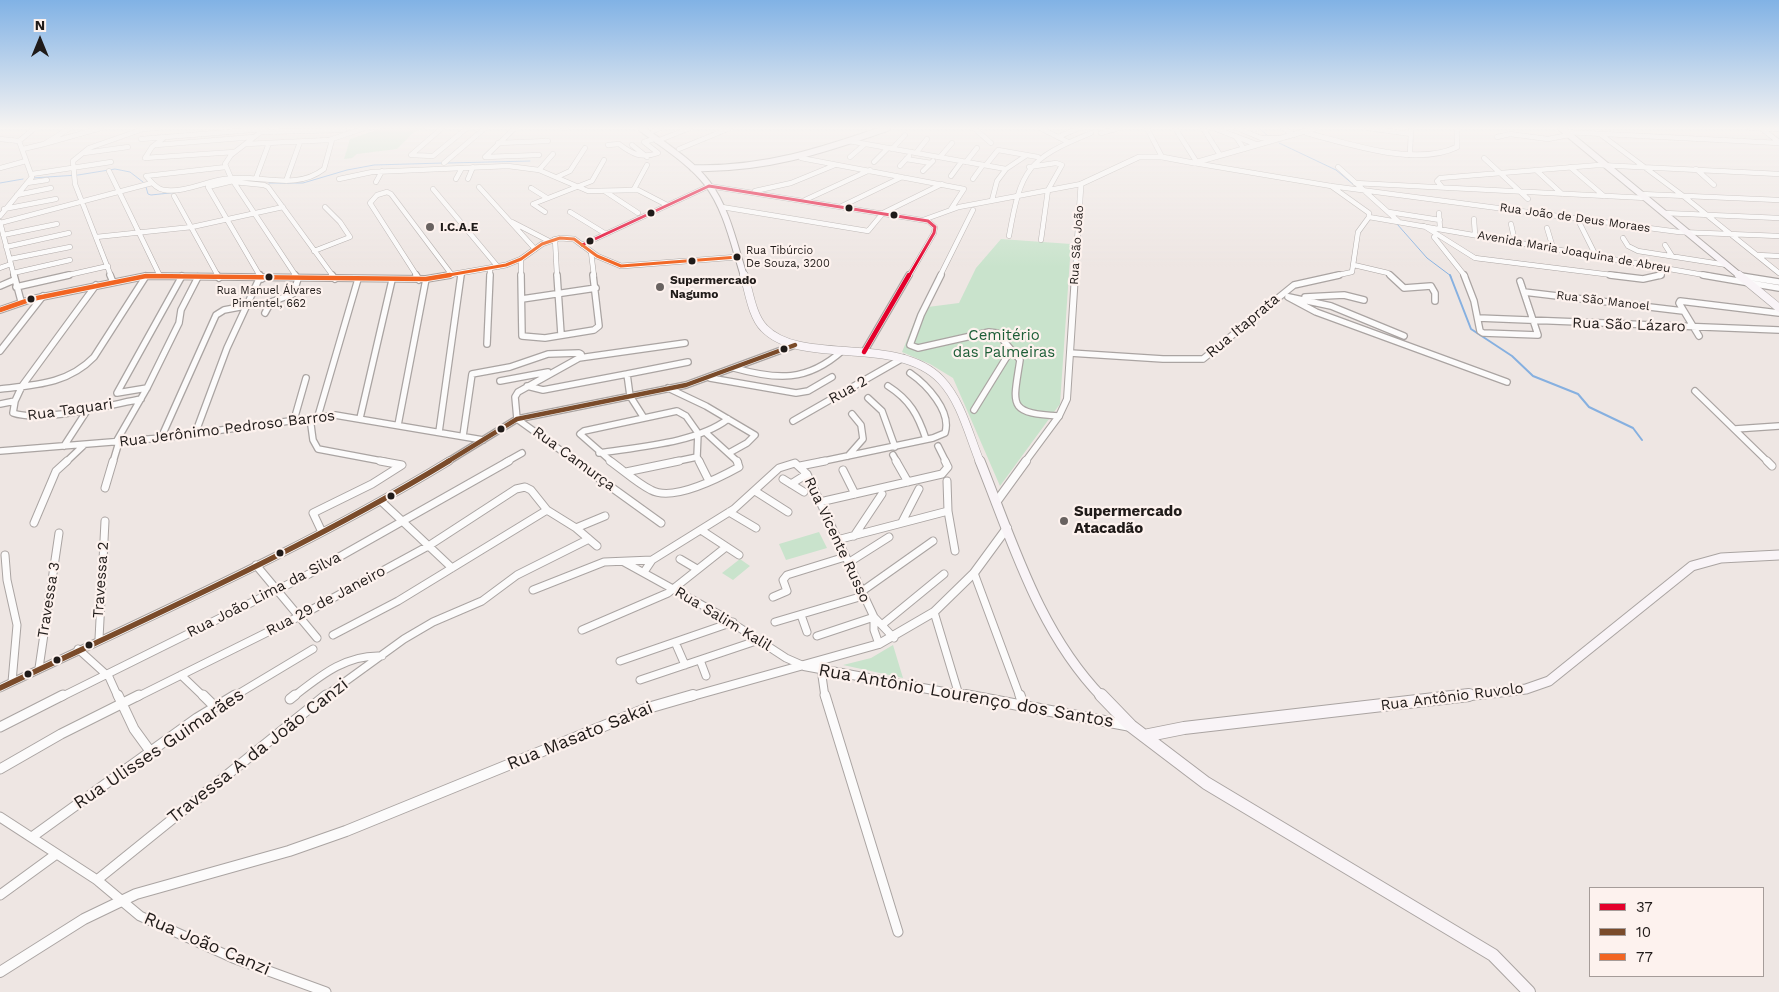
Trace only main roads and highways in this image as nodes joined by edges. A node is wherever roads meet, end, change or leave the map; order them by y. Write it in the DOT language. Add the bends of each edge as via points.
graph roads {
  1 [pos="698,174"];
  2 [pos="1618,174"];
  3 [pos="1779,308"];
  4 [pos="1779,555"];
  5 [pos="1144,736"];
  6 [pos="1529,992"];
  1 -- 5 [label="main road" via="722,208 758,319 773,335 795,345 903,358 931,372 947,387 1055,636 1086,679"];
  2 -- 3 [label="main road"];
  4 -- 5 [label="main road, Rua Antônio Ruvolo" via="1700,562 1549,681 1526,689 1184,728"];
  5 -- 6 [label="main road" via="1206,783 1493,955"];
}
